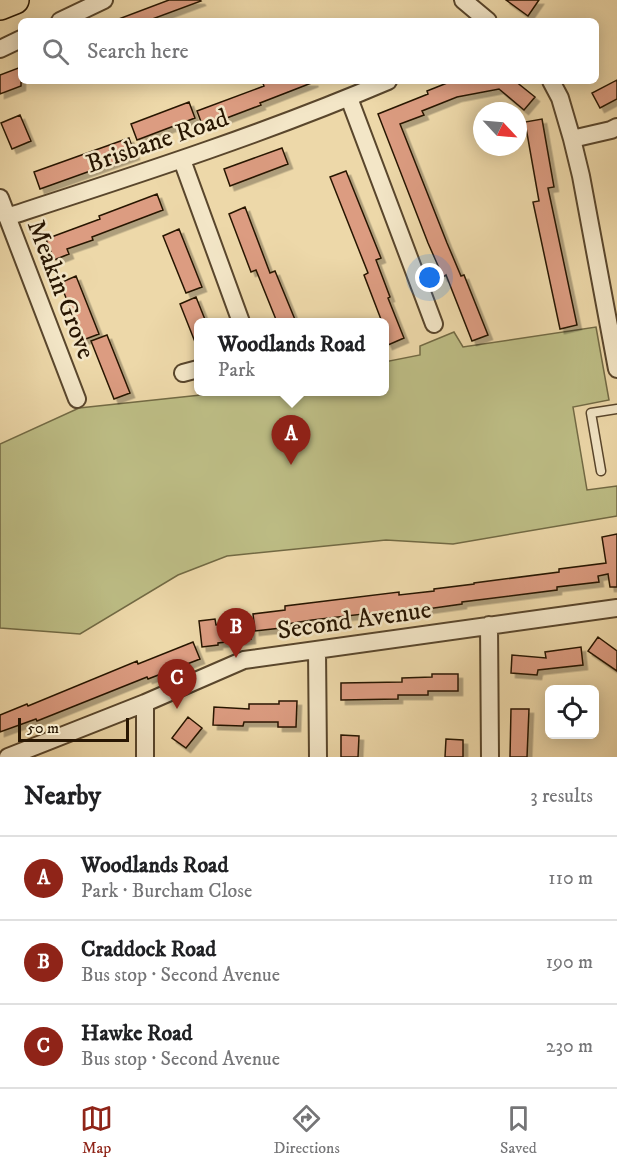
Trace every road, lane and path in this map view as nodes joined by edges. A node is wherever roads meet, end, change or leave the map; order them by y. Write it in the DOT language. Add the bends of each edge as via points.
graph roads {
  1 [pos="15,0"];
  2 [pos="104,0"];
  3 [pos="462,0"];
  4 [pos="0,6"];
  5 [pos="66,18"];
  6 [pos="480,18"];
  7 [pos="18,41"];
  8 [pos="0,50"];
  9 [pos="381,84"];
  10 [pos="553,84"];
  11 [pos="349,98"];
  12 [pos="617,127"];
  13 [pos="572,139"];
  14 [pos="182,160"];
  15 [pos="0,198"];
  16 [pos="7,217"];
  17 [pos="240,318"];
  18 [pos="434,324"];
  19 [pos="617,369"];
  20 [pos="77,399"];
  21 [pos="617,409"];
  22 [pos="601,471"];
  23 [pos="617,608"];
  24 [pos="489,625"];
  25 [pos="317,650"];
  26 [pos="145,703"];
  27 [pos="8,757"];
  28 [pos="145,757"];
  29 [pos="318,757"];
  30 [pos="490,757"];
  1 -- 4 [label="main road"];
  2 -- 5 [label="street"];
  3 -- 6 [label="street"];
  7 -- 8 [label="street"];
  9 -- 11 [label="street, Brisbane Road"];
  10 -- 13 [label="street"];
  11 -- 14 [label="street, Brisbane Road"];
  11 -- 18 [label="street"];
  12 -- 13 [label="street"];
  13 -- 19 [label="street"];
  14 -- 16 [label="street, Brisbane Road"];
  14 -- 17 [label="street"];
  15 -- 16 [label="street, Meakin Grove"];
  16 -- 20 [label="street, Meakin Grove"];
  21 -- 22 [label="lane" via="591,413"];
  23 -- 24 [label="street, Second Avenue"];
  24 -- 25 [label="street, Second Avenue"];
  24 -- 30 [label="street"];
  25 -- 26 [label="street, Second Avenue" via="244,660"];
  25 -- 29 [label="street"];
  26 -- 27 [label="street, Second Avenue"];
  26 -- 28 [label="street"];
}
